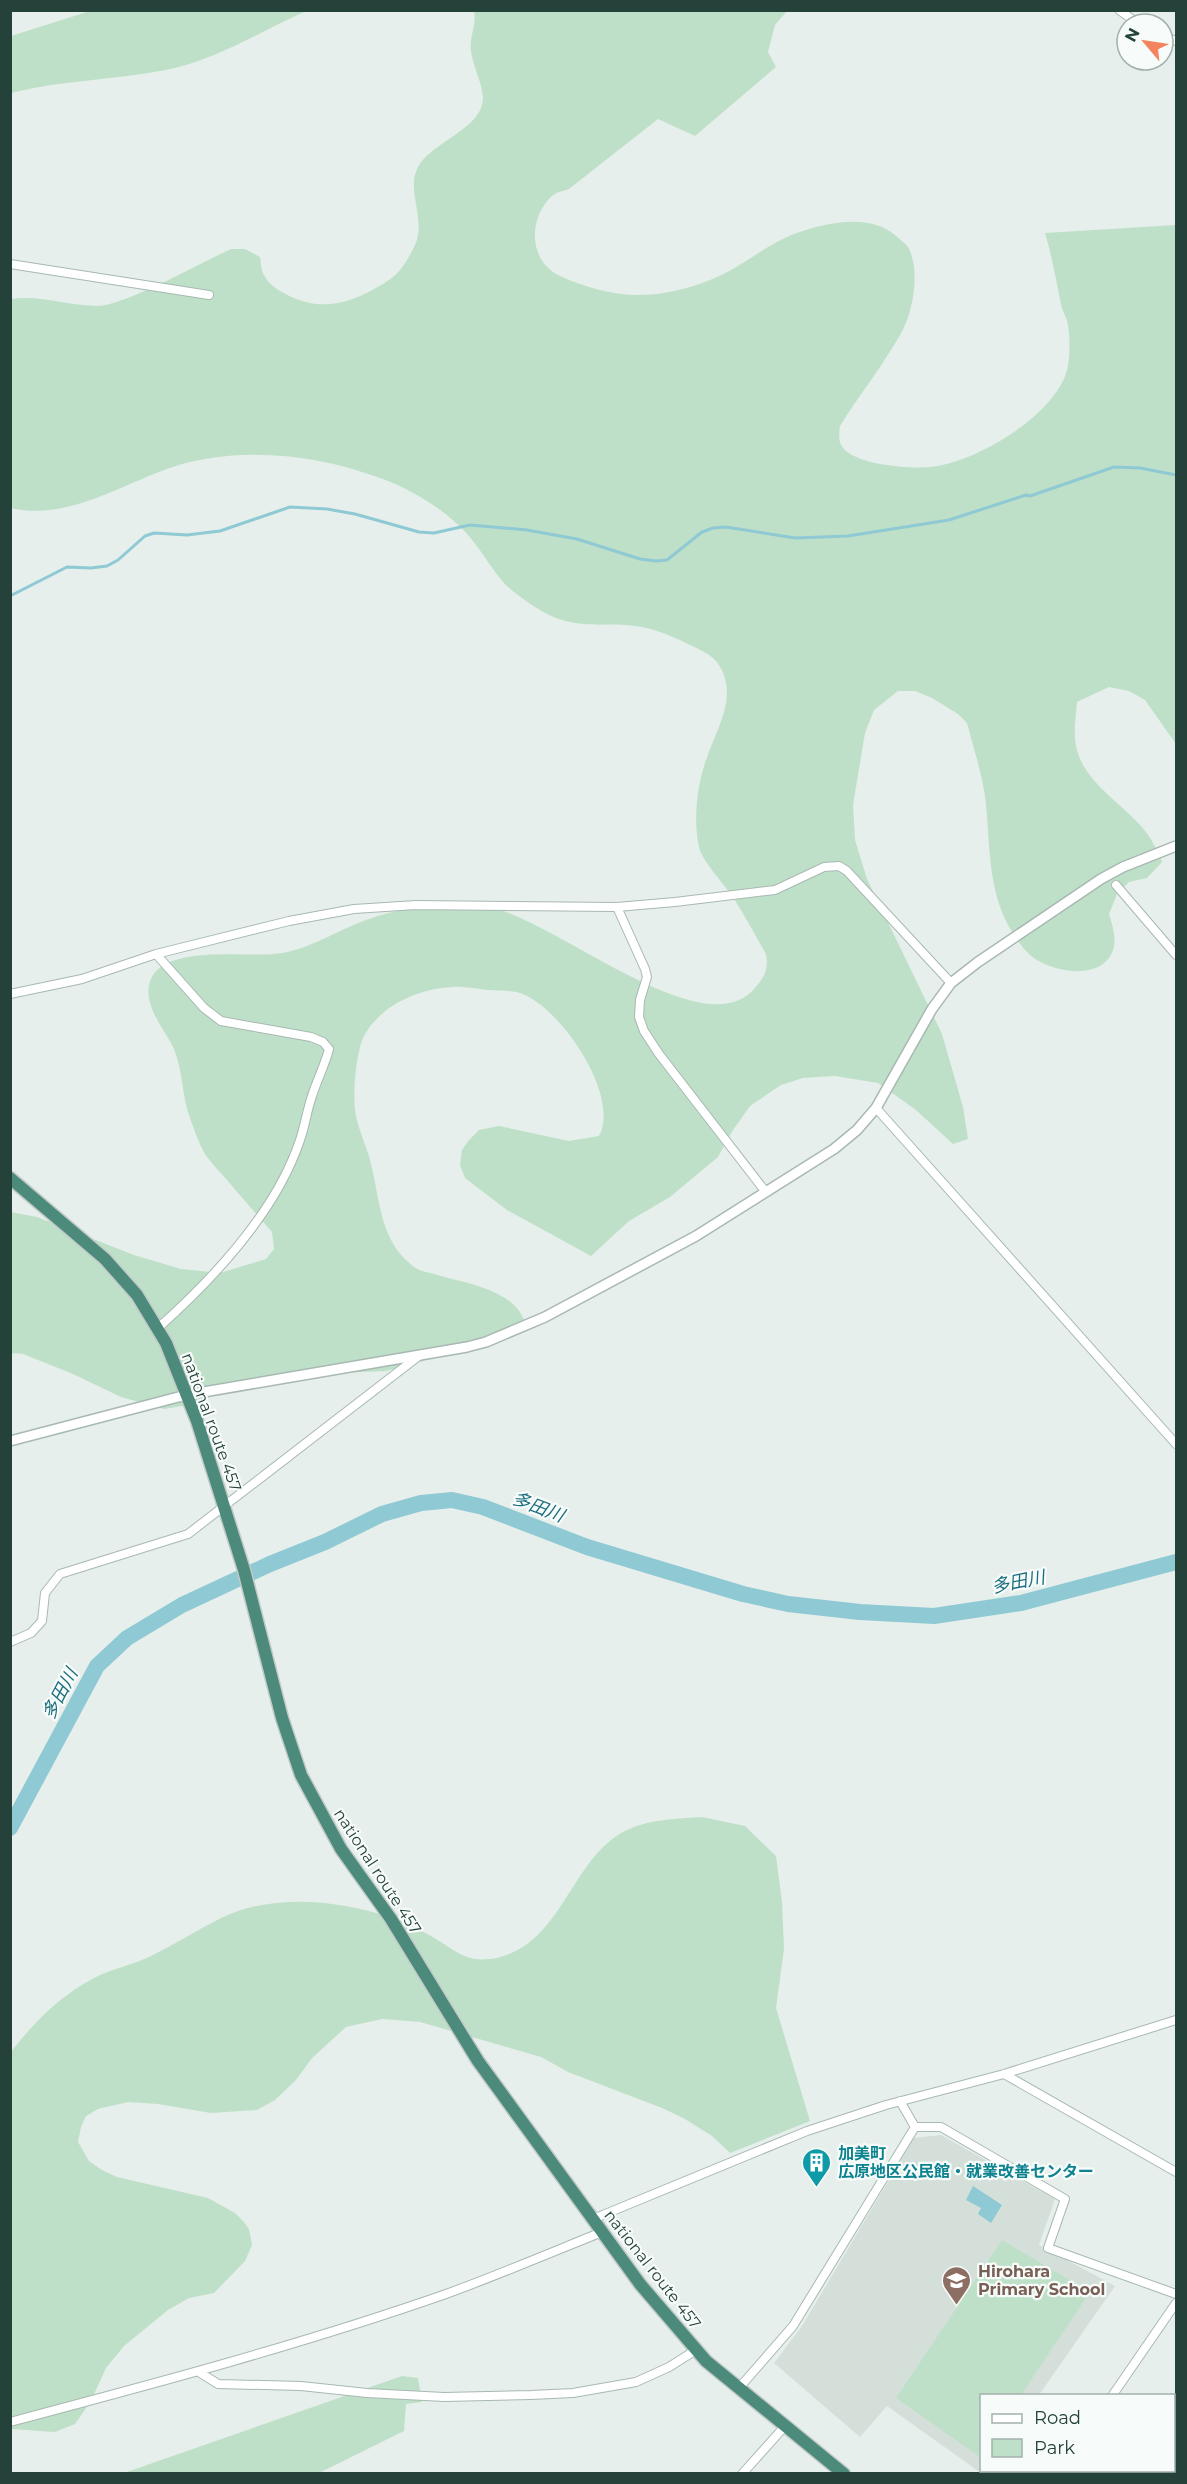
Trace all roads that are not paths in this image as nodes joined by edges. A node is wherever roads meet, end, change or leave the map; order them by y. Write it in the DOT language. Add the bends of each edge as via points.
graph roads {
  1 [pos="10,264"];
  2 [pos="209,295"];
  3 [pos="1176,846"];
  4 [pos="1116,885"];
  5 [pos="616,906"];
  6 [pos="156,954"];
  7 [pos="1176,955"];
  8 [pos="951,983"];
  9 [pos="10,994"];
  10 [pos="876,1108"];
  11 [pos="10,1178"];
  12 [pos="765,1191"];
  13 [pos="158,1328"];
  14 [pos="423,1353"];
  15 [pos="186,1395"];
  16 [pos="10,1441"];
  17 [pos="1176,1444"];
  18 [pos="224,1506"];
  19 [pos="10,1642"];
  20 [pos="1176,2020"];
  21 [pos="1004,2074"];
  22 [pos="900,2102"];
  23 [pos="915,2127"];
  24 [pos="1176,2172"];
  25 [pos="593,2219"];
  26 [pos="602,2232"];
  27 [pos="1176,2294"];
  28 [pos="1176,2303"];
  29 [pos="696,2350"];
  30 [pos="199,2372"];
  31 [pos="739,2388"];
  32 [pos="1113,2394"];
  33 [pos="10,2422"];
  34 [pos="785,2426"];
  35 [pos="742,2474"];
  36 [pos="844,2474"];
  1 -- 2 [label="street"];
  3 -- 8 [label="street" via="1101,879"];
  4 -- 7 [label="street"];
  5 -- 6 [label="street" via="377,907 289,921"];
  5 -- 8 [label="street" via="775,890 824,867 839,866"];
  5 -- 12 [label="street" via="647,977 639,1017 644,1031"];
  6 -- 9 [label="street" via="82,979"];
  6 -- 13 [label="street" via="204,1008 222,1021 311,1037 329,1049 300,1141 267,1206 226,1259"];
  8 -- 10 [label="street"];
  10 -- 12 [label="street" via="834,1149"];
  10 -- 17 [label="street"];
  11 -- 13 [label="highway, national route 457" via="105,1258 138,1295"];
  12 -- 14 [label="street" via="696,1236 545,1317 486,1342"];
  13 -- 15 [label="highway, national route 457"];
  14 -- 15 [label="street"];
  14 -- 18 [label="street"];
  15 -- 16 [label="street"];
  15 -- 18 [label="highway, national route 457"];
  18 -- 19 [label="street" via="188,1534 60,1574 45,1593 42,1621 31,1633"];
  18 -- 25 [label="highway, national route 457" via="300,1775 341,1849 391,1919 478,2061"];
  20 -- 21 [label="street"];
  21 -- 22 [label="street"];
  21 -- 24 [label="street"];
  22 -- 23 [label="street"];
  22 -- 25 [label="street" via="807,2131"];
  23 -- 27 [label="street" via="941,2127 1065,2199 1048,2248"];
  23 -- 31 [label="street" via="793,2326"];
  25 -- 26 [label="highway, national route 457"];
  26 -- 29 [label="highway, national route 457"];
  26 -- 30 [label="street" via="447,2293"];
  28 -- 32 [label="street"];
  29 -- 30 [label="street" via="636,2382 573,2393 531,2395 444,2397 218,2384"];
  29 -- 31 [label="highway, national route 457"];
  30 -- 33 [label="street"];
  31 -- 34 [label="highway, national route 457"];
  34 -- 35 [label="street"];
  34 -- 36 [label="highway, national route 457"];
}
